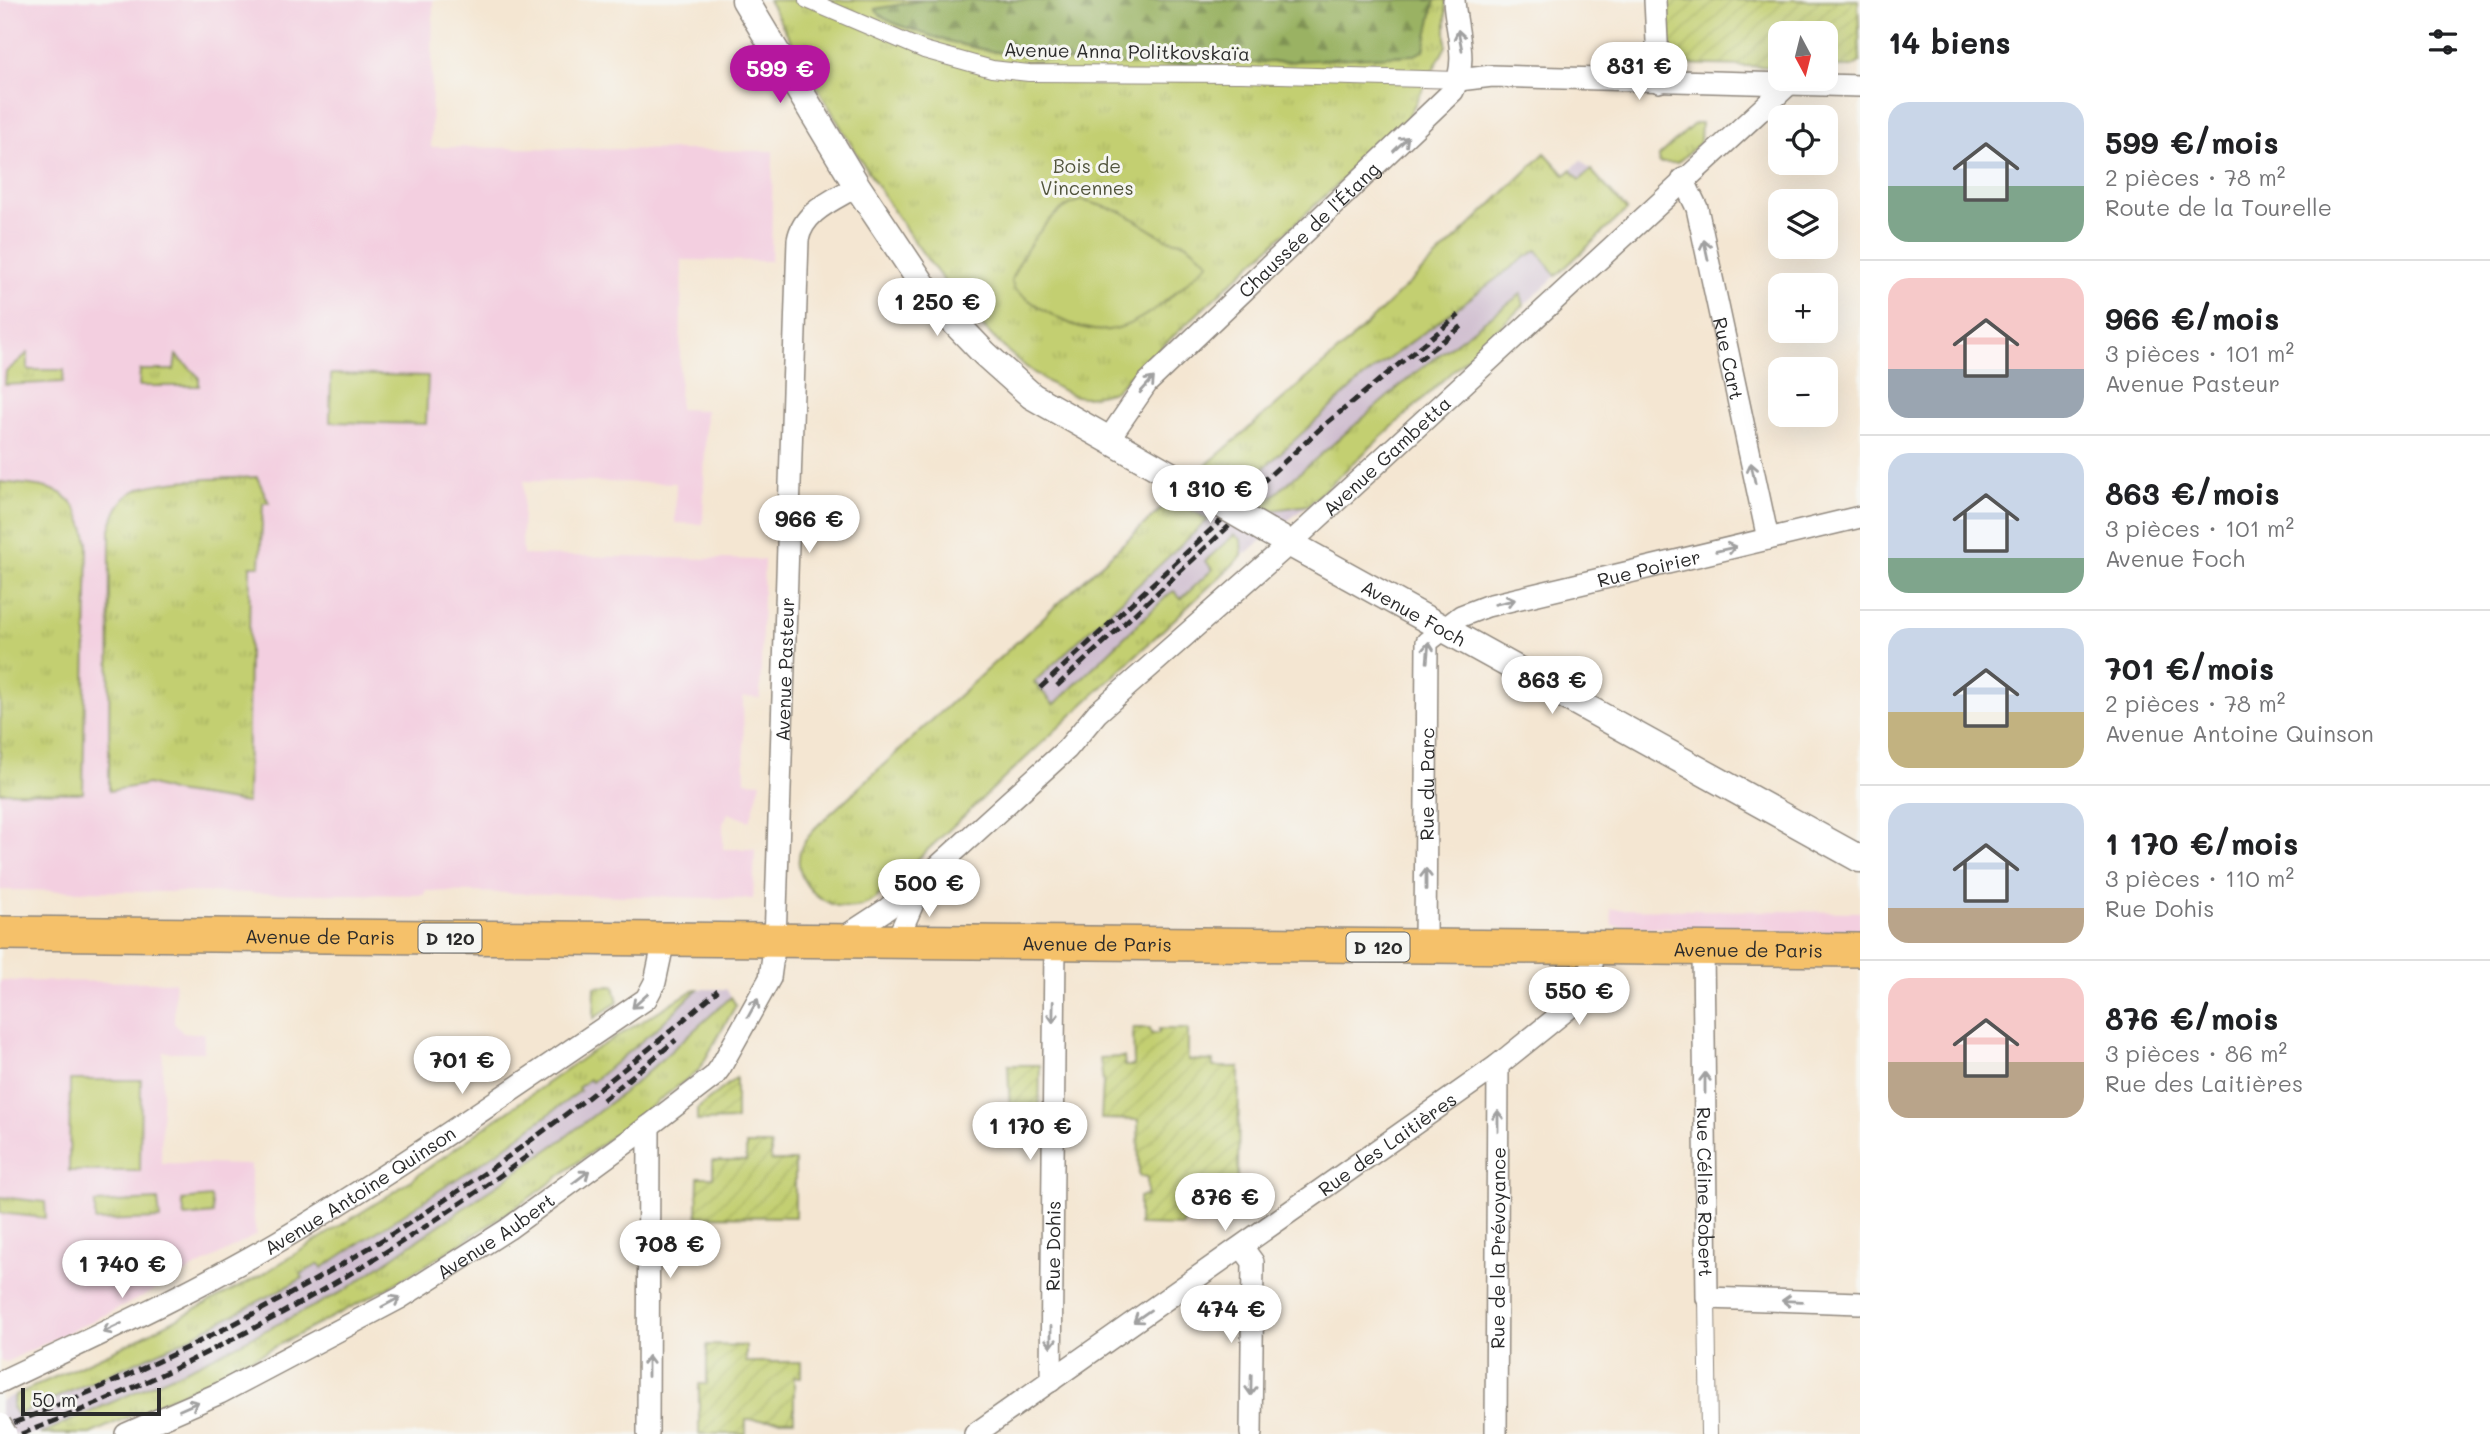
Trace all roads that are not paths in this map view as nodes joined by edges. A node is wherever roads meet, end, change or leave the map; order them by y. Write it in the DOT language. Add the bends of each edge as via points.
graph roads {
  1 [pos="745,0"];
  2 [pos="807,0"];
  3 [pos="1454,0"];
  4 [pos="1655,0"];
  5 [pos="1459,80"];
  6 [pos="1659,82"];
  7 [pos="1768,85"];
  8 [pos="1838,86"];
  9 [pos="1860,86"];
  10 [pos="1781,91"];
  11 [pos="1683,179"];
  12 [pos="857,186"];
  13 [pos="1108,440"];
  14 [pos="1860,517"];
  15 [pos="1278,537"];
  16 [pos="1768,540"];
  17 [pos="1443,628"];
  18 [pos="1860,859"];
  19 [pos="923,880"];
  20 [pos="0,933"];
  21 [pos="776,936"];
  22 [pos="664,940"];
  23 [pos="837,942"];
  24 [pos="896,942"];
  25 [pos="1055,944"];
  26 [pos="1425,947"];
  27 [pos="1595,949"];
  28 [pos="1703,950"];
  29 [pos="1860,950"];
  30 [pos="1498,1065"];
  31 [pos="649,1126"];
  32 [pos="1242,1247"];
  33 [pos="1707,1298"];
  34 [pos="1860,1303"];
  35 [pos="1051,1381"];
  36 [pos="0,1382"];
  37 [pos="0,1424"];
  38 [pos="988,1430"];
  39 [pos="6,1434"];
  40 [pos="126,1434"];
  41 [pos="648,1434"];
  42 [pos="1251,1434"];
  43 [pos="1496,1434"];
  44 [pos="1709,1434"];
  1 -- 12 [label="street, Avenue Foch"];
  2 -- 5 [label="street, Avenue Anna Politkovskaïa" via="924,50 992,69"];
  5 -- 3 [label="street, one-way" via="1463,56"];
  4 -- 6 [label="street"];
  5 -- 6 [label="street" via="1492,76"];
  13 -- 5 [label="street, Chaussée de l'Étang, one-way" via="1147,383 1443,104"];
  6 -- 7 [label="street"];
  8 -- 9 [label="street"];
  10 -- 11 [label="street, Avenue Gambetta"];
  11 -- 15 [label="street, Avenue Gambetta"];
  16 -- 11 [label="street, Rue Cart, one-way" via="1697,208"];
  12 -- 13 [label="street, Avenue Foch" via="903,259 985,354 1032,396"];
  12 -- 21 [label="street, Avenue Pasteur" via="811,215 798,240"];
  13 -- 15 [label="street, Avenue Foch, bridge"];
  14 -- 16 [label="street, Rue Poirier"];
  15 -- 17 [label="street, Avenue Foch"];
  15 -- 19 [label="street, Avenue Gambetta" via="1097,713 1081,736"];
  17 -- 16 [label="street, Rue Poirier, one-way" via="1488,606"];
  17 -- 18 [label="street, Avenue Foch"];
  26 -- 17 [label="street, Rue du Parc, one-way" via="1427,642"];
  19 -- 23 [label="street, Avenue Gambetta"];
  19 -- 24 [label="street, Avenue Gambetta"];
  20 -- 22 [label="main road, Avenue de Paris / D 120"];
  21 -- 22 [label="main road, Avenue de Paris / D 120"];
  21 -- 23 [label="main road, Avenue de Paris / D 120"];
  31 -- 21 [label="street, Avenue Aubert, one-way" via="720,1068 770,978"];
  22 -- 36 [label="street, Avenue Antoine Quinson, one-way" via="655,982 646,999 380,1177 260,1251"];
  23 -- 24 [label="main road, Avenue de Paris / D 120"];
  24 -- 25 [label="main road, Avenue de Paris / D 120"];
  25 -- 26 [label="main road, Avenue de Paris / D 120"];
  25 -- 35 [label="street, Rue Dohis, one-way"];
  26 -- 27 [label="main road, Avenue de Paris / D 120"];
  27 -- 28 [label="main road, Avenue de Paris / D 120"];
  27 -- 30 [label="street, Rue des Laitières" via="1580,999"];
  28 -- 29 [label="main road, Avenue de Paris / D 120"];
  33 -- 28 [label="street, Rue Céline Robert, one-way"];
  30 -- 32 [label="street, Rue des Laitières"];
  43 -- 30 [label="street, Rue de la Prévoyance, one-way"];
  40 -- 31 [label="street, Avenue Aubert, one-way" via="220,1393 400,1298 542,1206"];
  41 -- 31 [label="street, one-way"];
  32 -- 35 [label="street, Rue des Laitières, one-way"];
  32 -- 42 [label="street, one-way" via="1253,1262"];
  34 -- 33 [label="street, one-way"];
  33 -- 44 [label="street, Rue Céline Robert"];
  35 -- 38 [label="street, Rue des Laitières"];
  37 -- 39 [label="street, bridge"];
}
